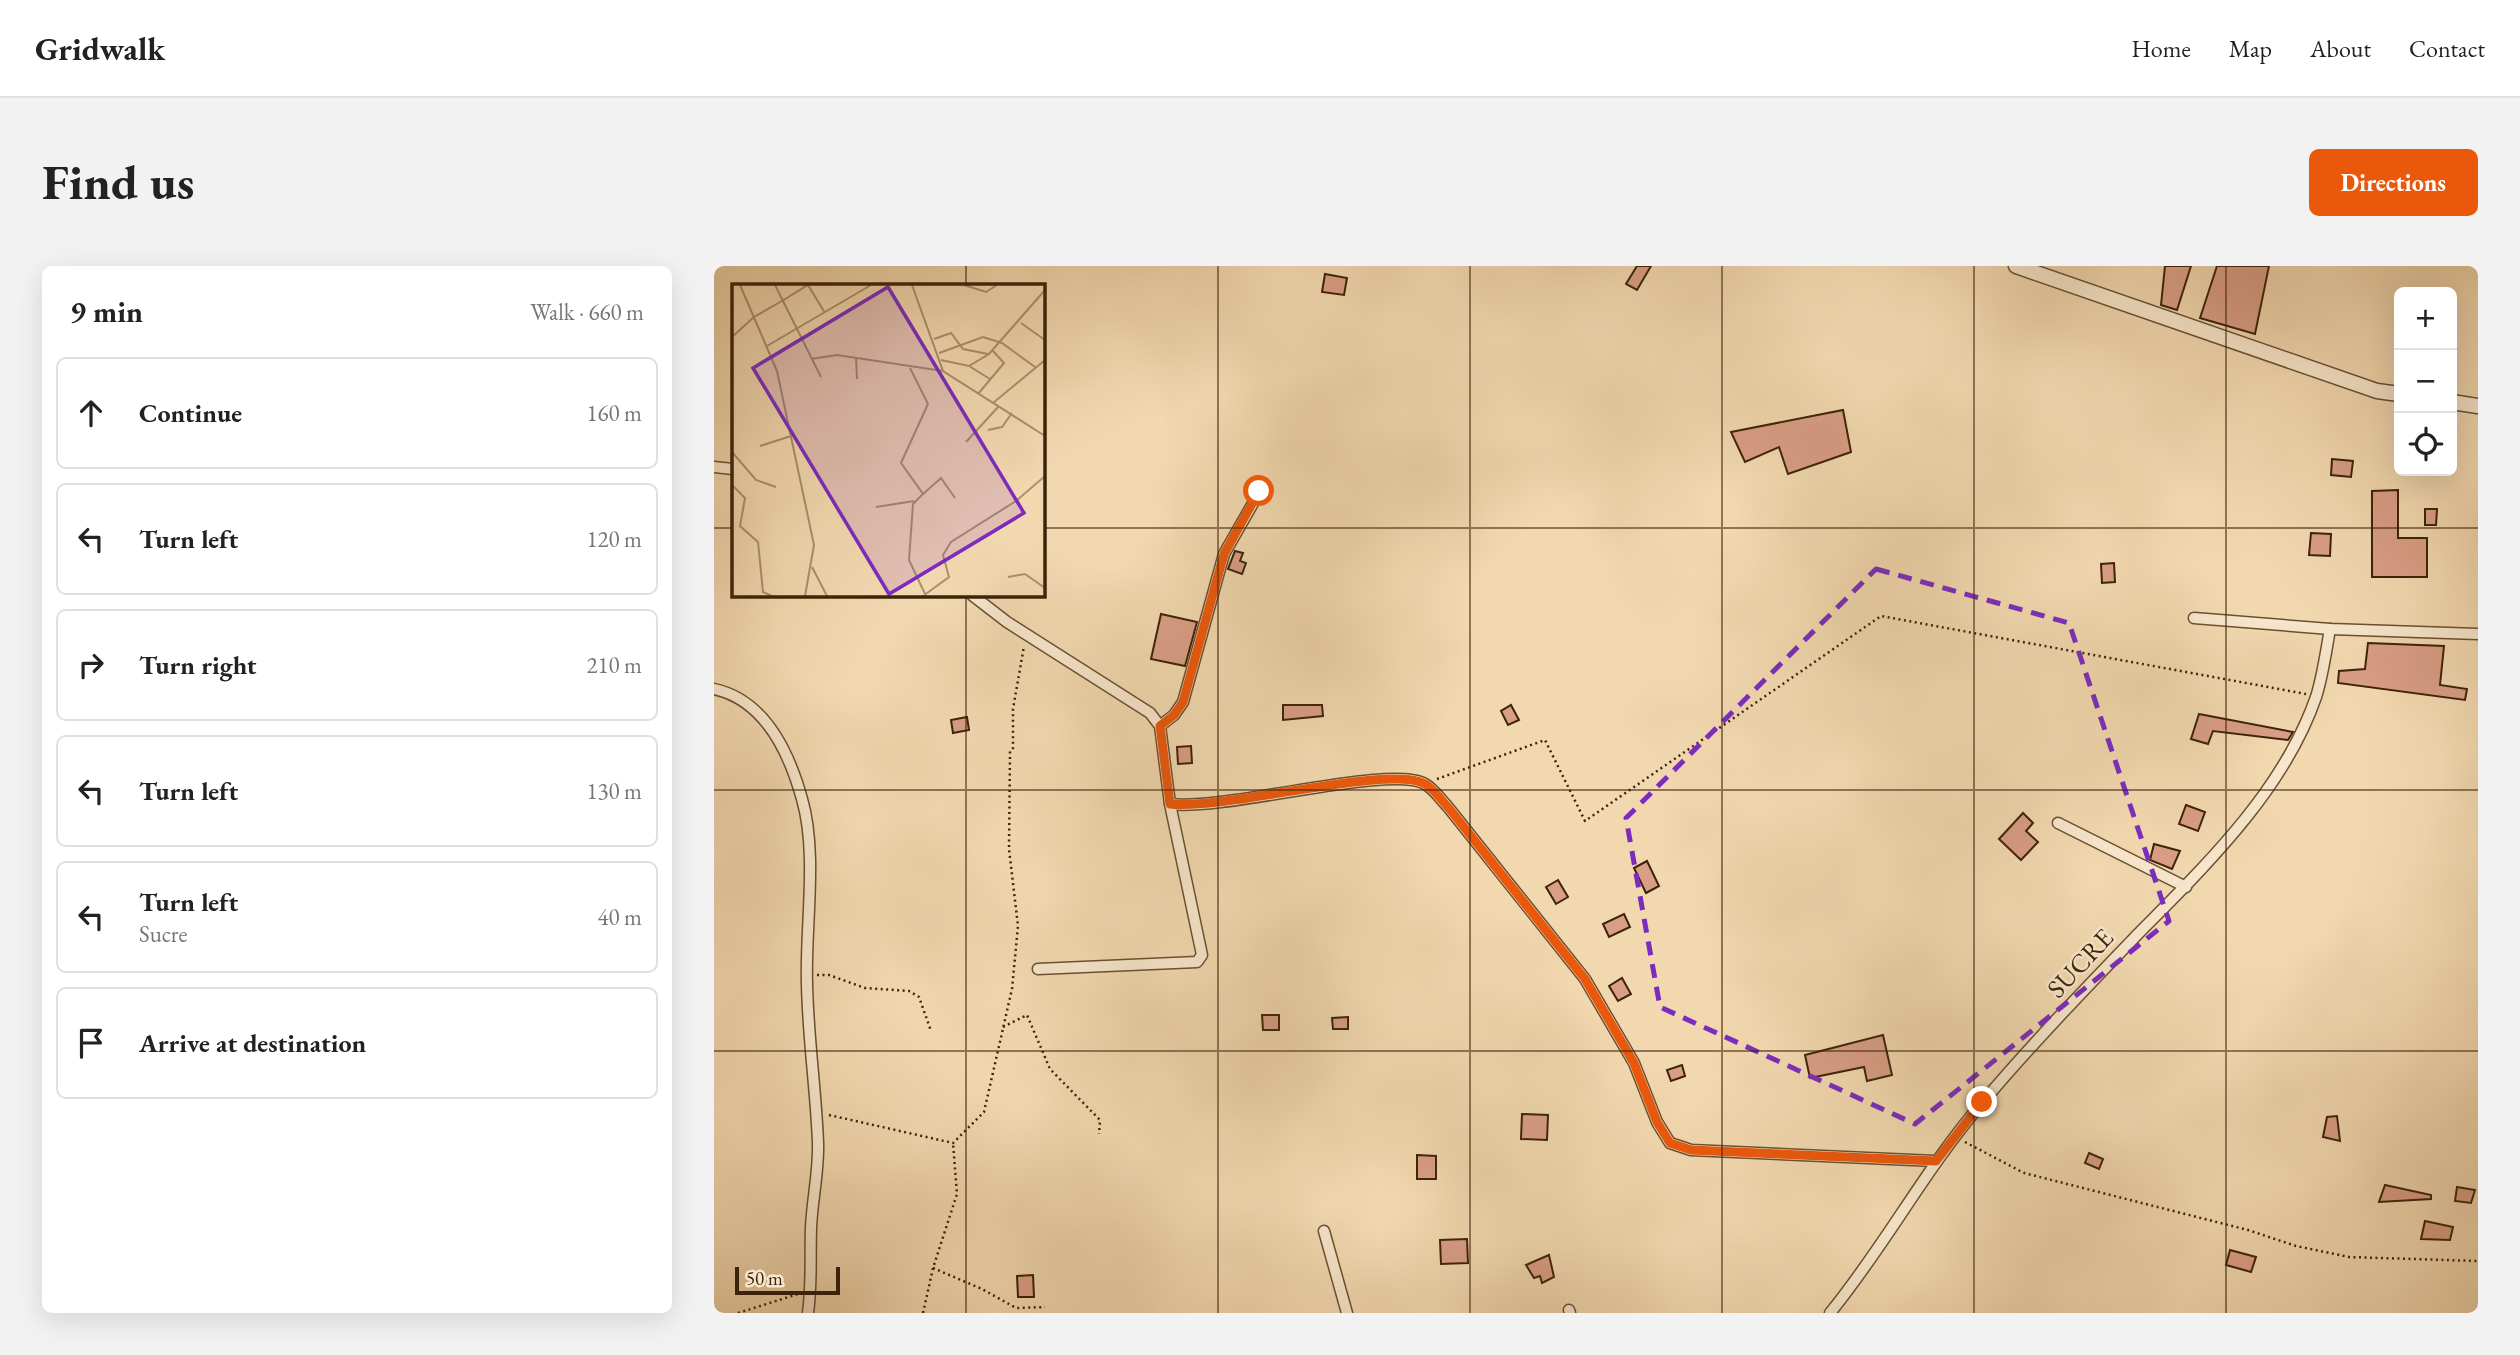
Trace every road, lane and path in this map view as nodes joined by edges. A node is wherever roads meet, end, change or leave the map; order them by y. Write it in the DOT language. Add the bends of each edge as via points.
graph roads {
  1 [pos="2016,266"];
  2 [pos="2394,393"];
  3 [pos="2457,403"];
  4 [pos="2478,406"];
  5 [pos="714,467"];
  6 [pos="732,470"];
  7 [pos="1259,491"];
  8 [pos="975,597"];
  9 [pos="2194,618"];
  10 [pos="2330,629"];
  11 [pos="1026,634"];
  12 [pos="2478,635"];
  13 [pos="714,688"];
  14 [pos="2316,696"];
  15 [pos="1160,726"];
  16 [pos="1425,784"];
  17 [pos="1170,804"];
  18 [pos="2058,823"];
  19 [pos="2186,887"];
  20 [pos="1038,969"];
  21 [pos="807,975"];
  22 [pos="1003,1027"];
  23 [pos="932,1031"];
  24 [pos="815,1112"];
  25 [pos="1099,1135"];
  26 [pos="1955,1137"];
  27 [pos="953,1143"];
  28 [pos="1936,1161"];
  29 [pos="1324,1231"];
  30 [pos="2478,1261"];
  31 [pos="933,1268"];
  32 [pos="812,1292"];
  33 [pos="1045,1307"];
  34 [pos="738,1313"];
  35 [pos="808,1313"];
  36 [pos="923,1313"];
  37 [pos="1347,1313"];
  38 [pos="1830,1313"];
  1 -- 2 [label="street"];
  3 -- 4 [label="street"];
  5 -- 6 [label="street"];
  7 -- 15 [label="street" via="1224,554 1183,702"];
  8 -- 11 [label="street"];
  9 -- 10 [label="street"];
  10 -- 12 [label="street"];
  10 -- 14 [label="street, SUCRE"];
  11 -- 15 [label="street" via="1150,713"];
  11 -- 22 [label="path" via="1008,771 1010,861 1018,926"];
  13 -- 21 [label="street" via="754,709 777,734 803,800 808,847"];
  14 -- 16 [label="path" via="1881,615 1585,821 1545,740"];
  14 -- 19 [label="street, SUCRE" via="2268,788"];
  15 -- 17 [label="street"];
  16 -- 17 [label="street" via="1396,777 1225,802"];
  16 -- 28 [label="street" via="1585,979 1634,1063 1670,1143 1691,1150"];
  17 -- 20 [label="street" via="1202,955 1197,962"];
  18 -- 19 [label="street"];
  19 -- 26 [label="street, SUCRE" via="1982,1102"];
  21 -- 23 [label="path" via="830,975 865,988 909,991 919,997"];
  21 -- 24 [label="street"];
  22 -- 25 [label="path" via="1027,1014 1050,1069 1100,1119"];
  22 -- 27 [label="path" via="984,1112"];
  24 -- 27 [label="path"];
  24 -- 32 [label="street" via="818,1146 811,1227"];
  26 -- 28 [label="street, SUCRE"];
  26 -- 30 [label="path" via="2024,1173 2296,1246 2349,1257"];
  27 -- 31 [label="path" via="957,1194"];
  28 -- 38 [label="street, SUCRE" via="1870,1262"];
  29 -- 37 [label="street"];
  31 -- 33 [label="path" via="1016,1308"];
  31 -- 36 [label="path"];
  32 -- 34 [label="path"];
  32 -- 35 [label="street"];
}
